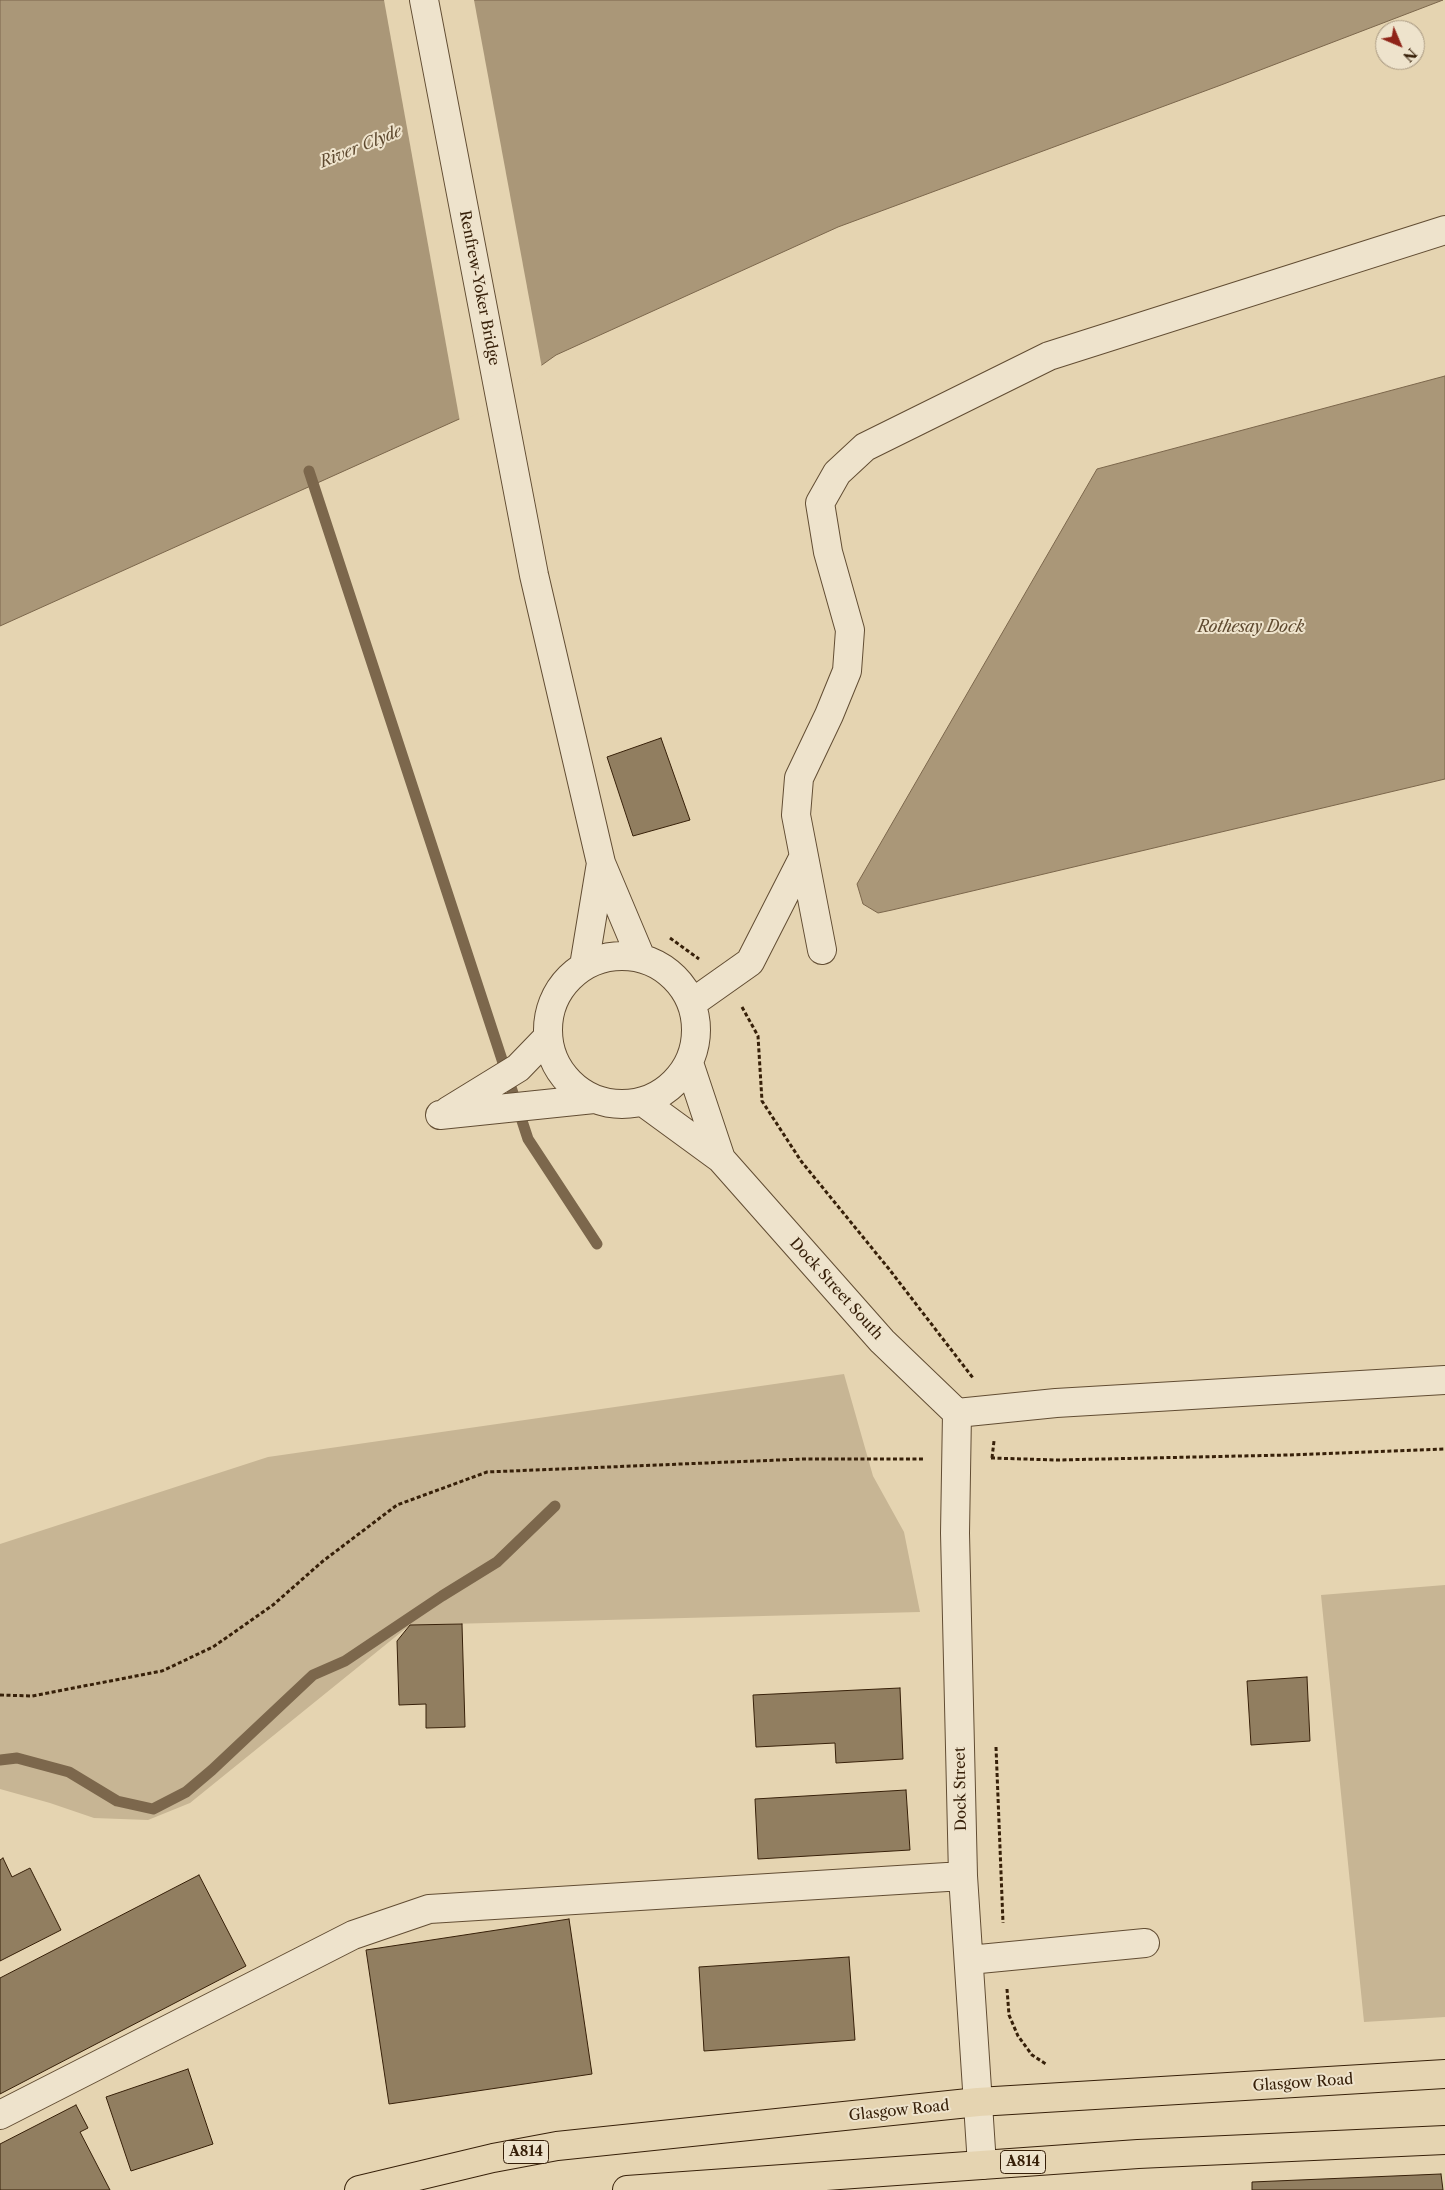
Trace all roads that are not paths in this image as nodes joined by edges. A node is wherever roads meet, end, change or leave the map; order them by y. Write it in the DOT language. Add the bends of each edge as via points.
graph roads {
  1 [pos="424,0"];
  2 [pos="1445,230"];
  3 [pos="803,858"];
  4 [pos="601,863"];
  5 [pos="822,950"];
  6 [pos="641,958"];
  7 [pos="584,966"];
  8 [pos="692,1003"];
  9 [pos="548,1037"];
  10 [pos="689,1063"];
  11 [pos="594,1098"];
  12 [pos="643,1102"];
  13 [pos="721,1159"];
  14 [pos="1445,1380"];
  15 [pos="957,1413"];
  16 [pos="963,1876"];
  17 [pos="1146,1943"];
  18 [pos="969,1960"];
  19 [pos="1445,2074"];
  20 [pos="978,2102"];
  21 [pos="0,2115"];
  22 [pos="1445,2140"];
  23 [pos="982,2165"];
  24 [pos="359,2190"];
  25 [pos="627,2190"];
  1 -- 4 [label="street, Renfrew-Yoker Bridge" via="534,575"];
  2 -- 3 [label="street" via="1049,356 865,448 837,473 820,503 828,552 850,630 847,671 799,778 796,815"];
  3 -- 5 [label="street"];
  3 -- 8 [label="street" via="750,962"];
  4 -- 6 [label="street"];
  4 -- 7 [label="street"];
  6 -- 7 [label="street" via="622,955 602,958"];
  6 -- 8 [label="street" via="662,967 680,982"];
  7 -- 9 [label="street" via="568,979 556,996 549,1016"];
  8 -- 10 [label="street" via="697,1023 696,1043"];
  9 -- 11 [label="street" via="553,1057 564,1076 580,1091"];
  9 -- 11 [label="street" via="518,1068 440,1115"];
  10 -- 12 [label="street" via="678,1080 662,1094"];
  10 -- 13 [label="street, Dock Street South"];
  11 -- 12 [label="street" via="621,1105"];
  12 -- 13 [label="street, Dock Street South"];
  13 -- 15 [label="street, Dock Street South" via="882,1341"];
  14 -- 15 [label="street" via="1056,1403"];
  15 -- 16 [label="street, Dock Street" via="955,1533"];
  16 -- 18 [label="street, Dock Street"];
  16 -- 21 [label="street" via="429,1909 353,1935"];
  17 -- 18 [label="street"];
  18 -- 20 [label="street, Dock Street"];
  19 -- 20 [label="main road, Glasgow Road / A814"];
  20 -- 23 [label="street, Dock Street"];
  20 -- 24 [label="main road, Glasgow Road / A814" via="557,2146"];
  22 -- 23 [label="main road, A814"];
  23 -- 25 [label="main road, A814"];
}
